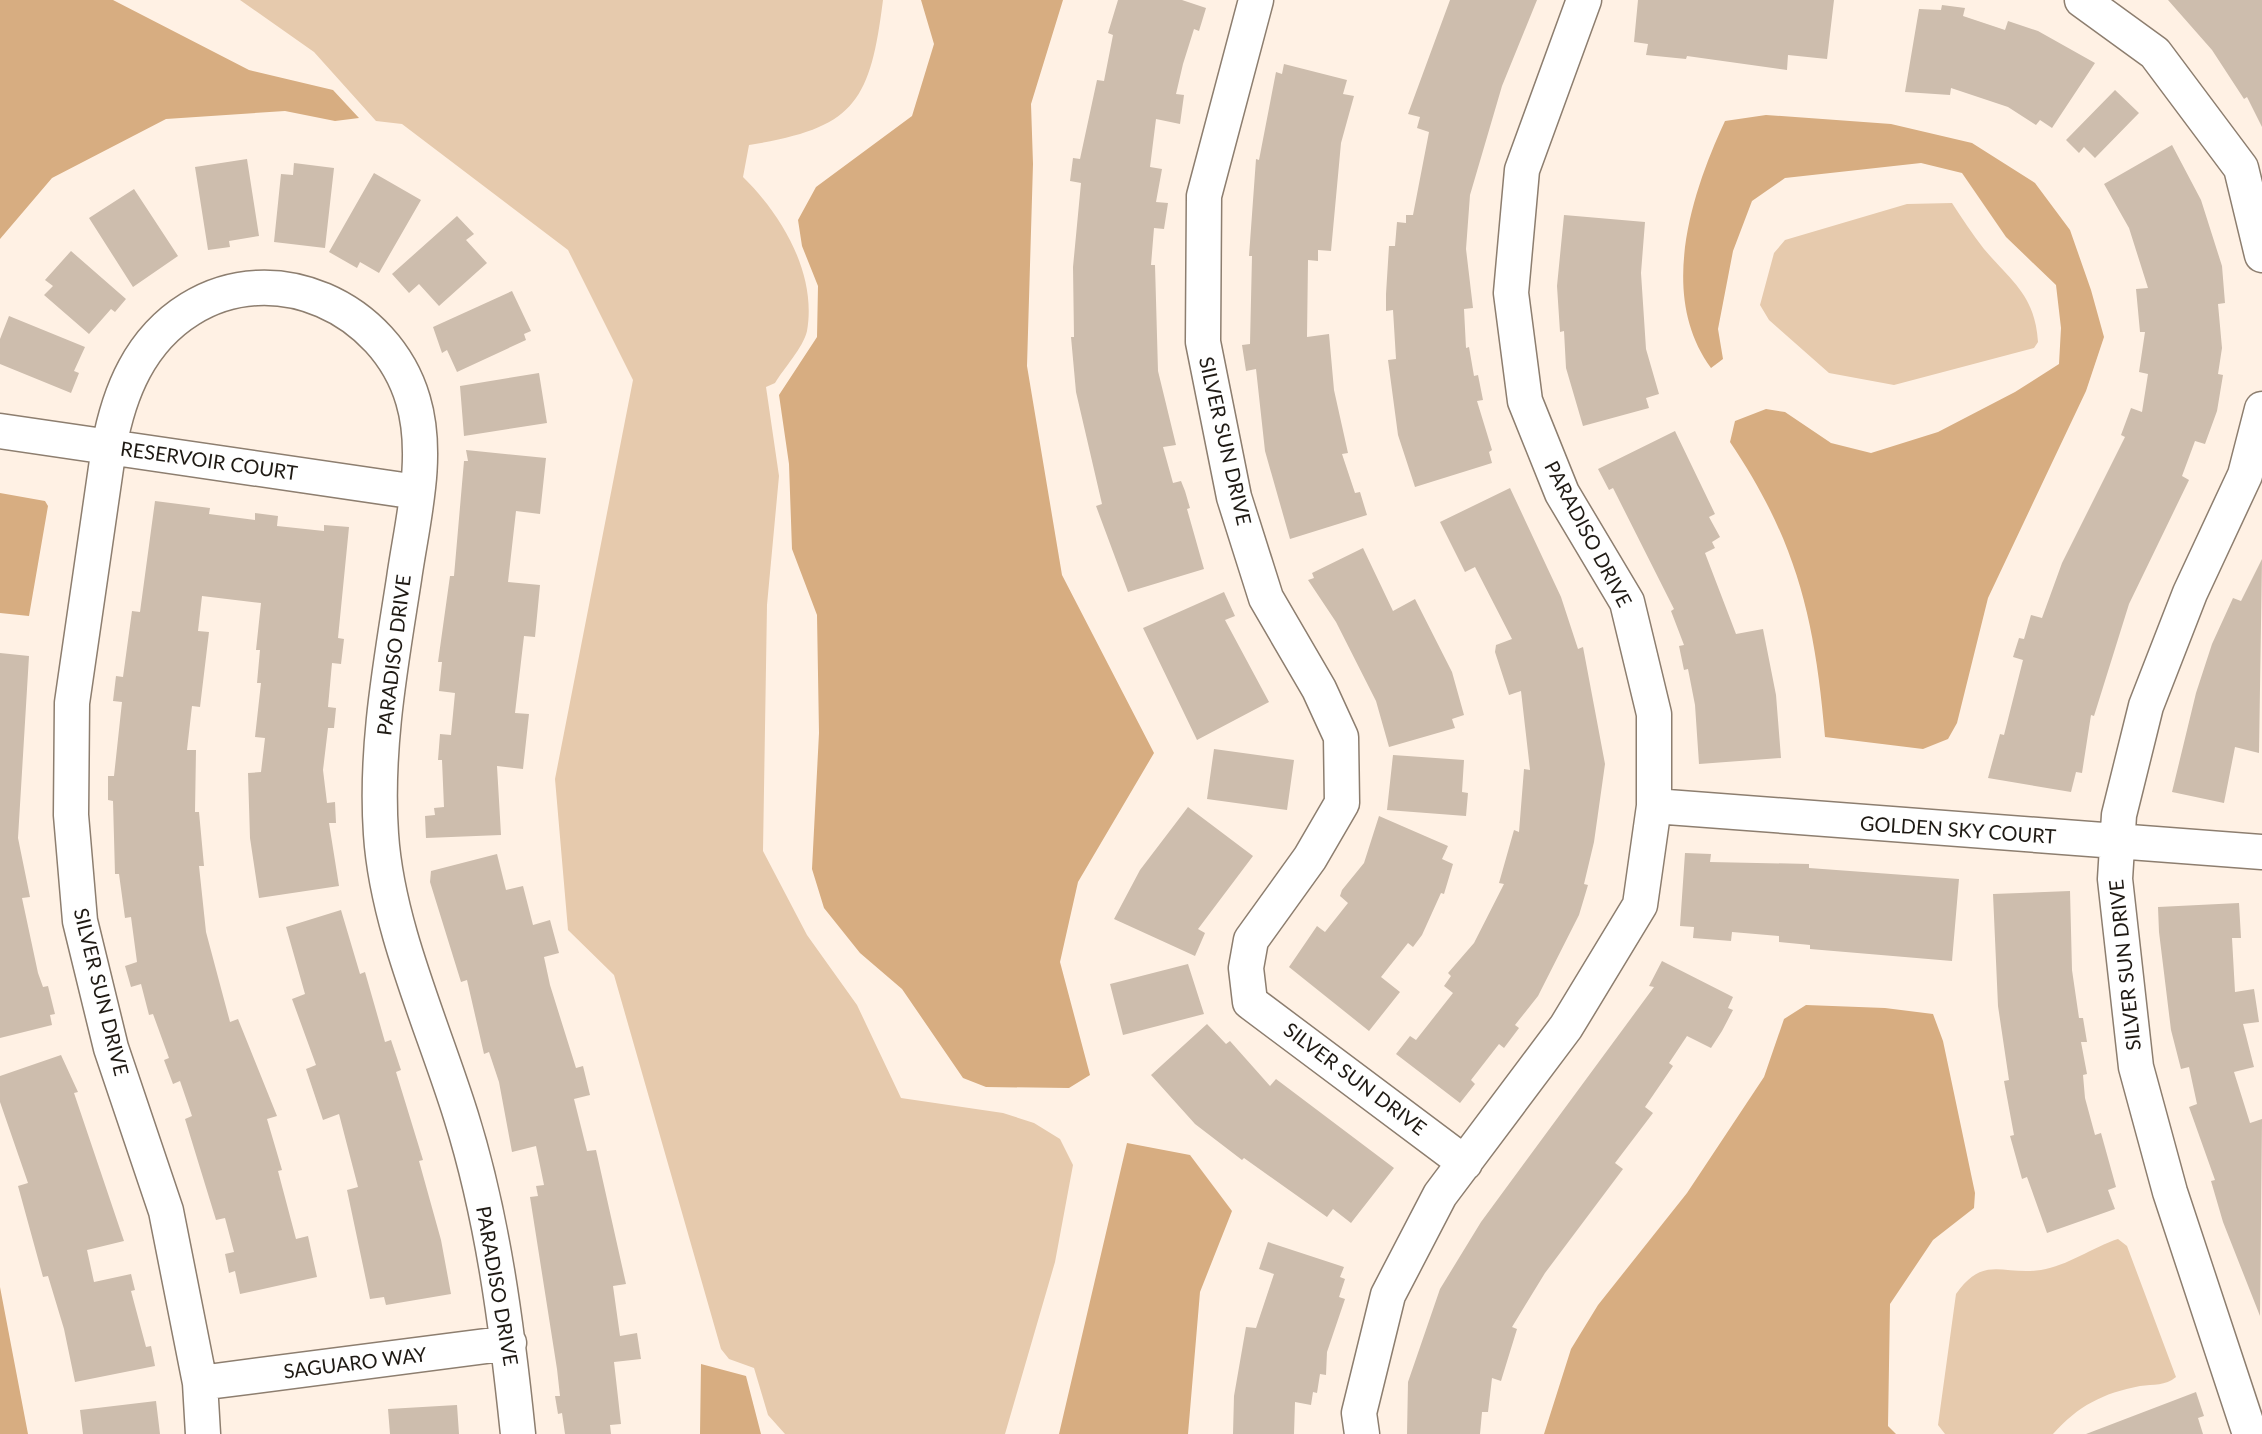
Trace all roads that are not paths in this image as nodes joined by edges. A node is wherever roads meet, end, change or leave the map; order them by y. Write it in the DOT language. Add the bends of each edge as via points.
graph roads {
  1 [pos="1256,0"];
  2 [pos="1584,0"];
  3 [pos="2082,0"];
  4 [pos="2262,255"];
  5 [pos="2262,409"];
  6 [pos="0,431"];
  7 [pos="109,447"];
  8 [pos="417,492"];
  9 [pos="1654,806"];
  10 [pos="2117,842"];
  11 [pos="2262,852"];
  12 [pos="1465,1163"];
  13 [pos="509,1343"];
  14 [pos="200,1383"];
  15 [pos="203,1434"];
  16 [pos="518,1434"];
  17 [pos="1362,1434"];
  18 [pos="2250,1434"];
  1 -- 12 [label="street, SILVER SUN DRIVE" via="1204,196 1203,342 1234,497 1266,598 1341,737 1342,803 1251,940 1246,968 1250,1002"];
  2 -- 9 [label="street, PARADISO DRIVE" via="1522,170 1511,293 1525,401 1562,493 1627,602 1654,714"];
  3 -- 4 [label="street" via="2155,53 2241,168"];
  5 -- 10 [label="street, SILVER SUN DRIVE" via="2245,475 2190,593 2146,706"];
  6 -- 7 [label="street, RESERVOIR COURT"];
  7 -- 8 [label="street, RESERVOIR COURT"];
  7 -- 8 [label="street, PARADISO DRIVE" via="130,372 188,309 224,292 275,290 317,296 354,315 400,364 420,441"];
  7 -- 14 [label="street, SILVER SUN DRIVE" via="72,703 71,815 80,921 111,1048 166,1211"];
  8 -- 13 [label="street, PARADISO DRIVE" via="383,715 381,835 398,921 463,1120"];
  9 -- 10 [label="street, GOLDEN SKY COURT"];
  9 -- 12 [label="street, PARADISO DRIVE" via="1640,905 1566,1027"];
  10 -- 11 [label="street, GOLDEN SKY COURT"];
  10 -- 18 [label="street, SILVER SUN DRIVE" via="2115,879 2136,1067 2170,1192"];
  12 -- 17 [label="street, PARADISO DRIVE" via="1440,1195 1388,1295 1359,1413"];
  13 -- 14 [label="street, SAGUARO WAY"];
  13 -- 16 [label="street, PARADISO DRIVE"];
  14 -- 15 [label="street, SILVER SUN DRIVE"];
}
